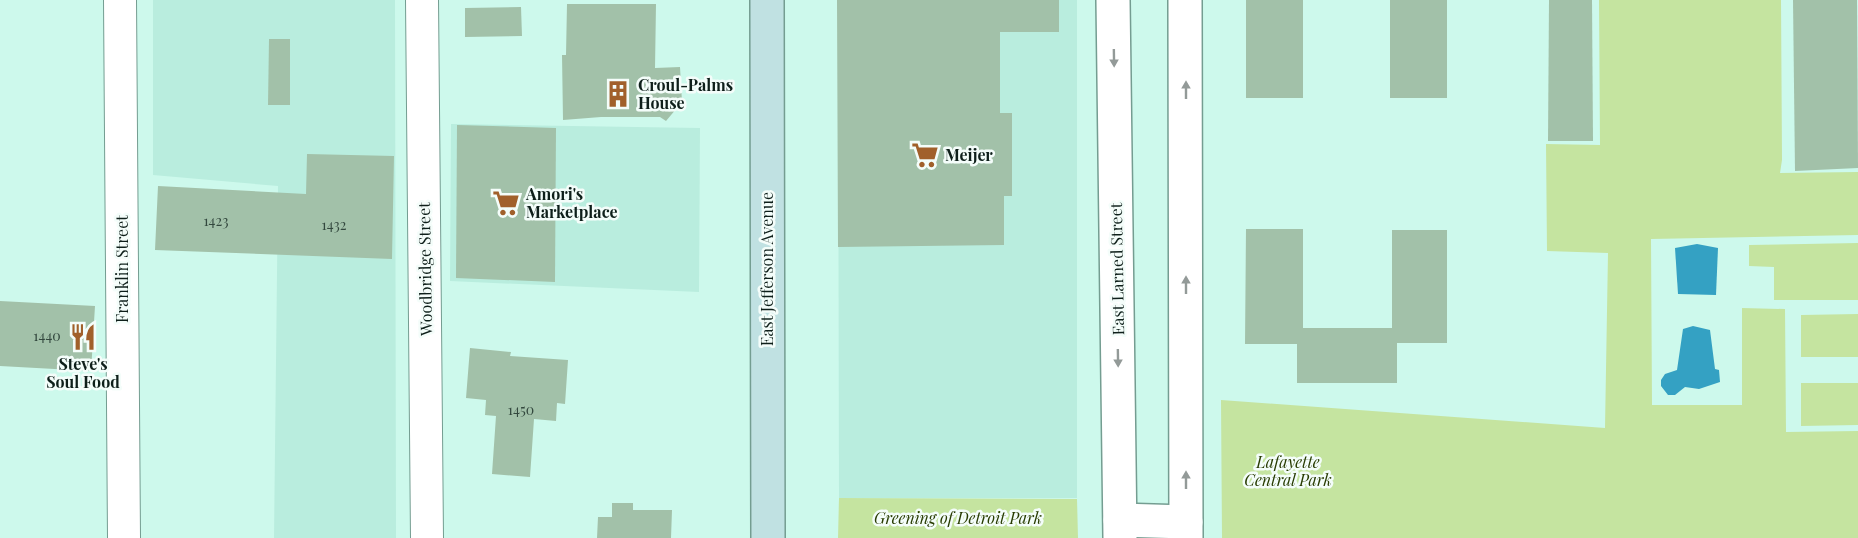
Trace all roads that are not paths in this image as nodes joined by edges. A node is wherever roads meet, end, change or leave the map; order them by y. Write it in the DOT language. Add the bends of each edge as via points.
graph roads {
  1 [pos="120,0"];
  2 [pos="422,0"];
  3 [pos="767,0"];
  4 [pos="1113,0"];
  5 [pos="1185,0"];
  6 [pos="1120,529"];
  7 [pos="1186,530"];
  8 [pos="124,538"];
  9 [pos="427,538"];
  10 [pos="768,538"];
  1 -- 8 [label="street, Franklin Street"];
  2 -- 9 [label="street, Woodbridge Street"];
  3 -- 10 [label="main road, East Jefferson Avenue"];
  4 -- 6 [label="street, East Larned Street, one-way"];
  7 -- 5 [label="street, one-way"];
  6 -- 7 [label="street"];
}
